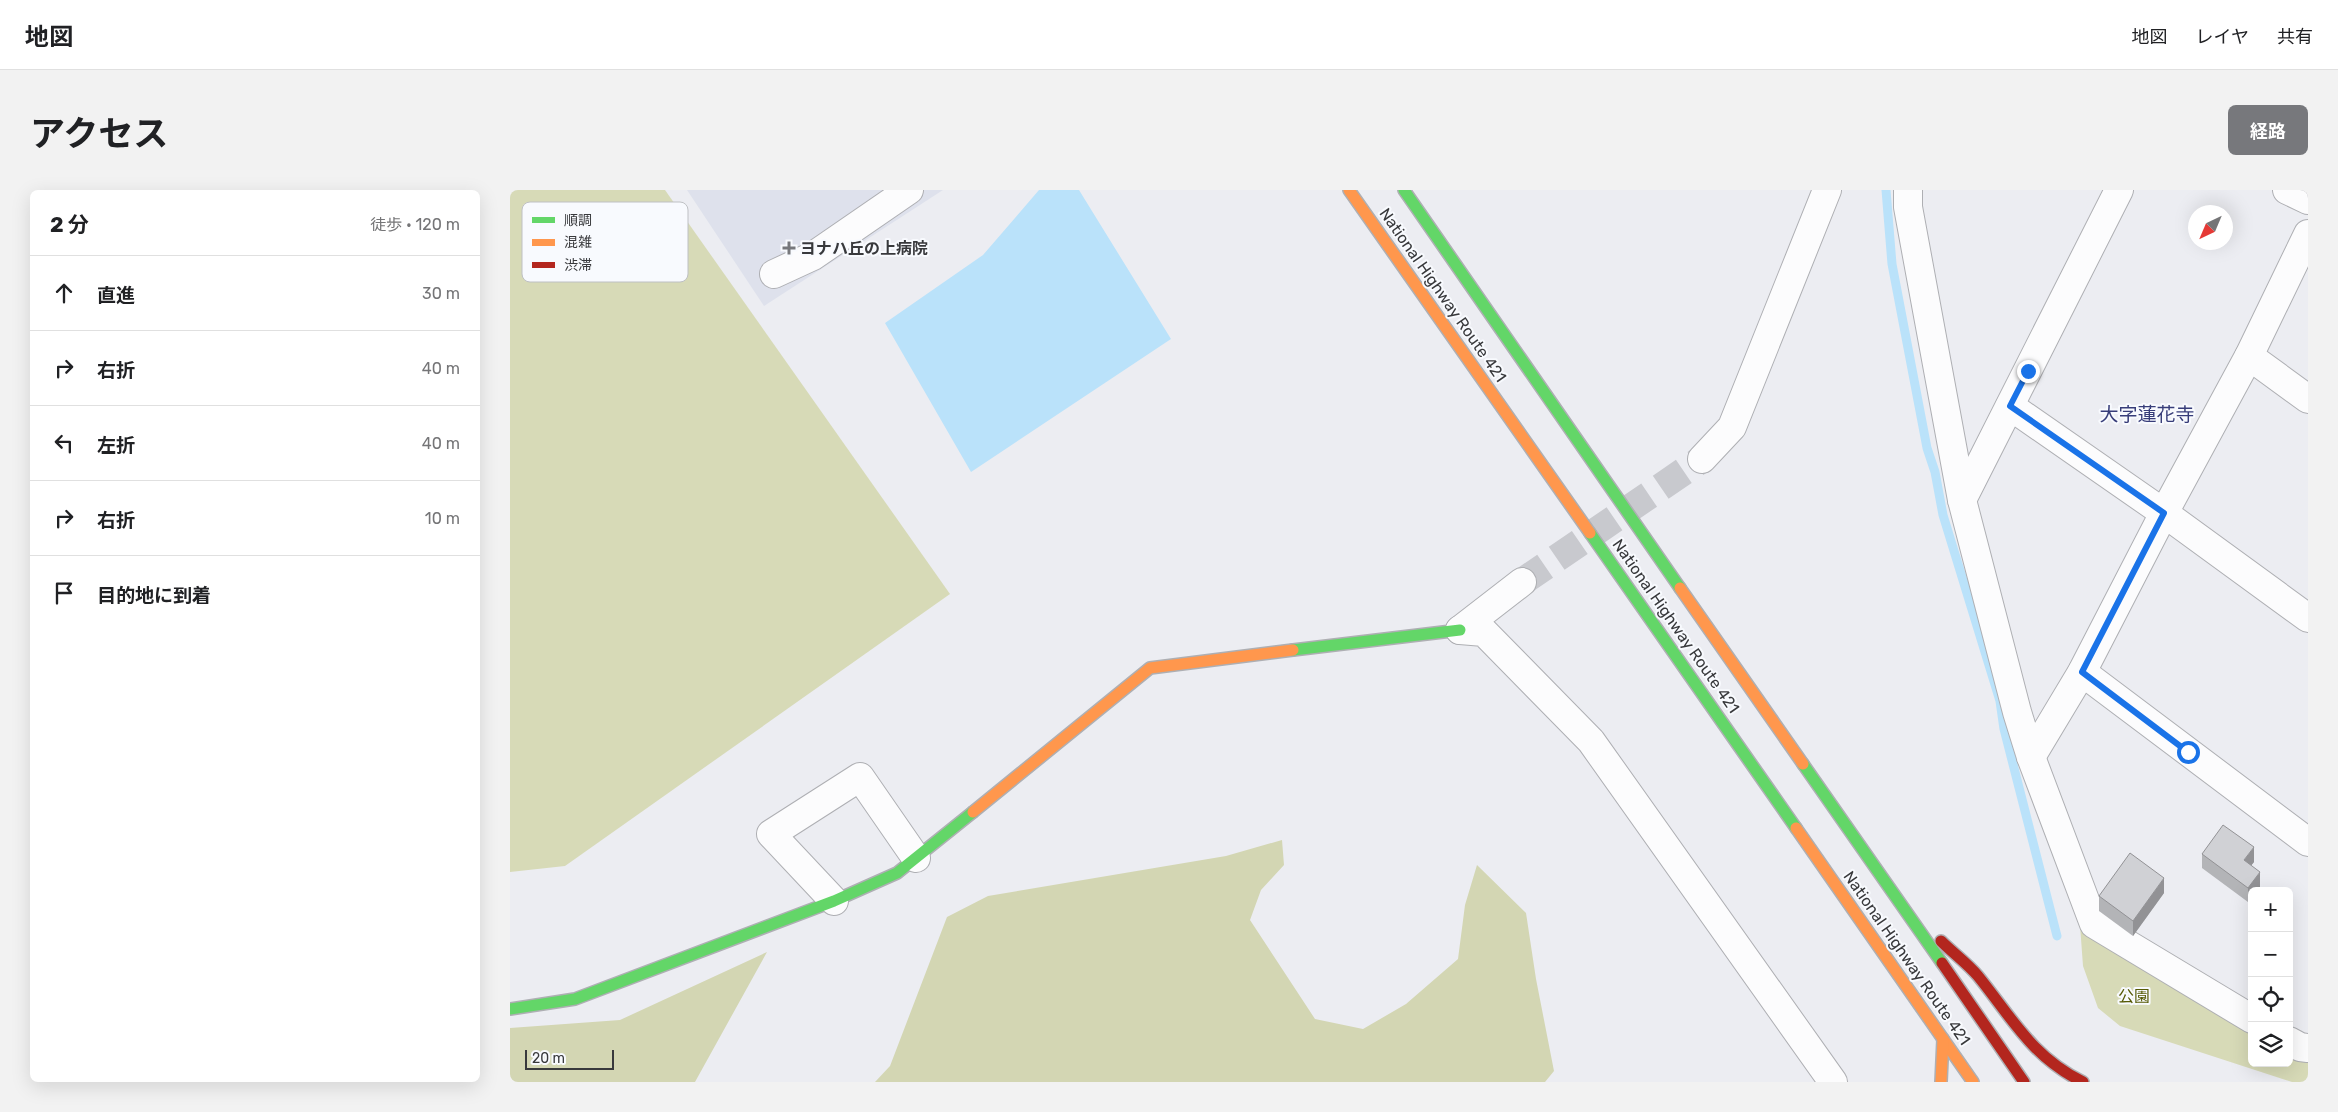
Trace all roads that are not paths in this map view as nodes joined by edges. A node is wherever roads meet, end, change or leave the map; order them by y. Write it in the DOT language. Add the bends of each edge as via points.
graph roads {
  1 [pos="909,190"];
  2 [pos="1349,190"];
  3 [pos="1404,190"];
  4 [pos="1827,190"];
  5 [pos="1908,190"];
  6 [pos="2119,190"];
  7 [pos="2287,190"];
  8 [pos="2308,200"];
  9 [pos="2308,234"];
  10 [pos="774,274"];
  11 [pos="2250,356"];
  12 [pos="2308,400"];
  13 [pos="2010,406"];
  14 [pos="1702,459"];
  15 [pos="1962,500"];
  16 [pos="2164,513"];
  17 [pos="1522,582"];
  18 [pos="2308,618"];
  19 [pos="1460,630"];
  20 [pos="2082,672"];
  21 [pos="2030,757"];
  22 [pos="2308,842"];
  23 [pos="916,858"];
  24 [pos="834,901"];
  25 [pos="1900,902"];
  26 [pos="510,1009"];
  27 [pos="2248,1016"];
  28 [pos="1943,1038"];
  29 [pos="2293,1043"];
  30 [pos="2308,1048"];
  31 [pos="1834,1082"];
  32 [pos="1942,1082"];
  33 [pos="1973,1082"];
  34 [pos="2024,1082"];
  35 [pos="2082,1082"];
  1 -- 10 [label="street" via="813,256"];
  2 -- 28 [label="main road, National Highway Route 421"];
  3 -- 25 [label="main road, National Highway Route 421"];
  4 -- 14 [label="street" via="1732,427"];
  5 -- 15 [label="street" via="1908,207"];
  6 -- 13 [label="street"];
  7 -- 8 [label="street"];
  9 -- 11 [label="street"];
  11 -- 12 [label="street"];
  11 -- 16 [label="street"];
  13 -- 15 [label="street"];
  13 -- 16 [label="street"];
  15 -- 21 [label="street"];
  16 -- 18 [label="street"];
  16 -- 20 [label="street"];
  17 -- 19 [label="street"];
  19 -- 23 [label="main road" via="1150,668"];
  19 -- 31 [label="street" via="1484,632 1591,741"];
  20 -- 21 [label="street"];
  20 -- 22 [label="street"];
  21 -- 27 [label="street" via="2094,924"];
  23 -- 24 [label="main road" via="897,873"];
  23 -- 24 [label="street" via="860,777 771,834"];
  24 -- 26 [label="main road" via="576,999"];
  25 -- 34 [label="main road, National Highway Route 421"];
  25 -- 35 [label="main road" via="1975,973 2034,1050 2067,1076"];
  28 -- 32 [label="main road"];
  28 -- 33 [label="main road, National Highway Route 421"];
  29 -- 30 [label="street"];
}
